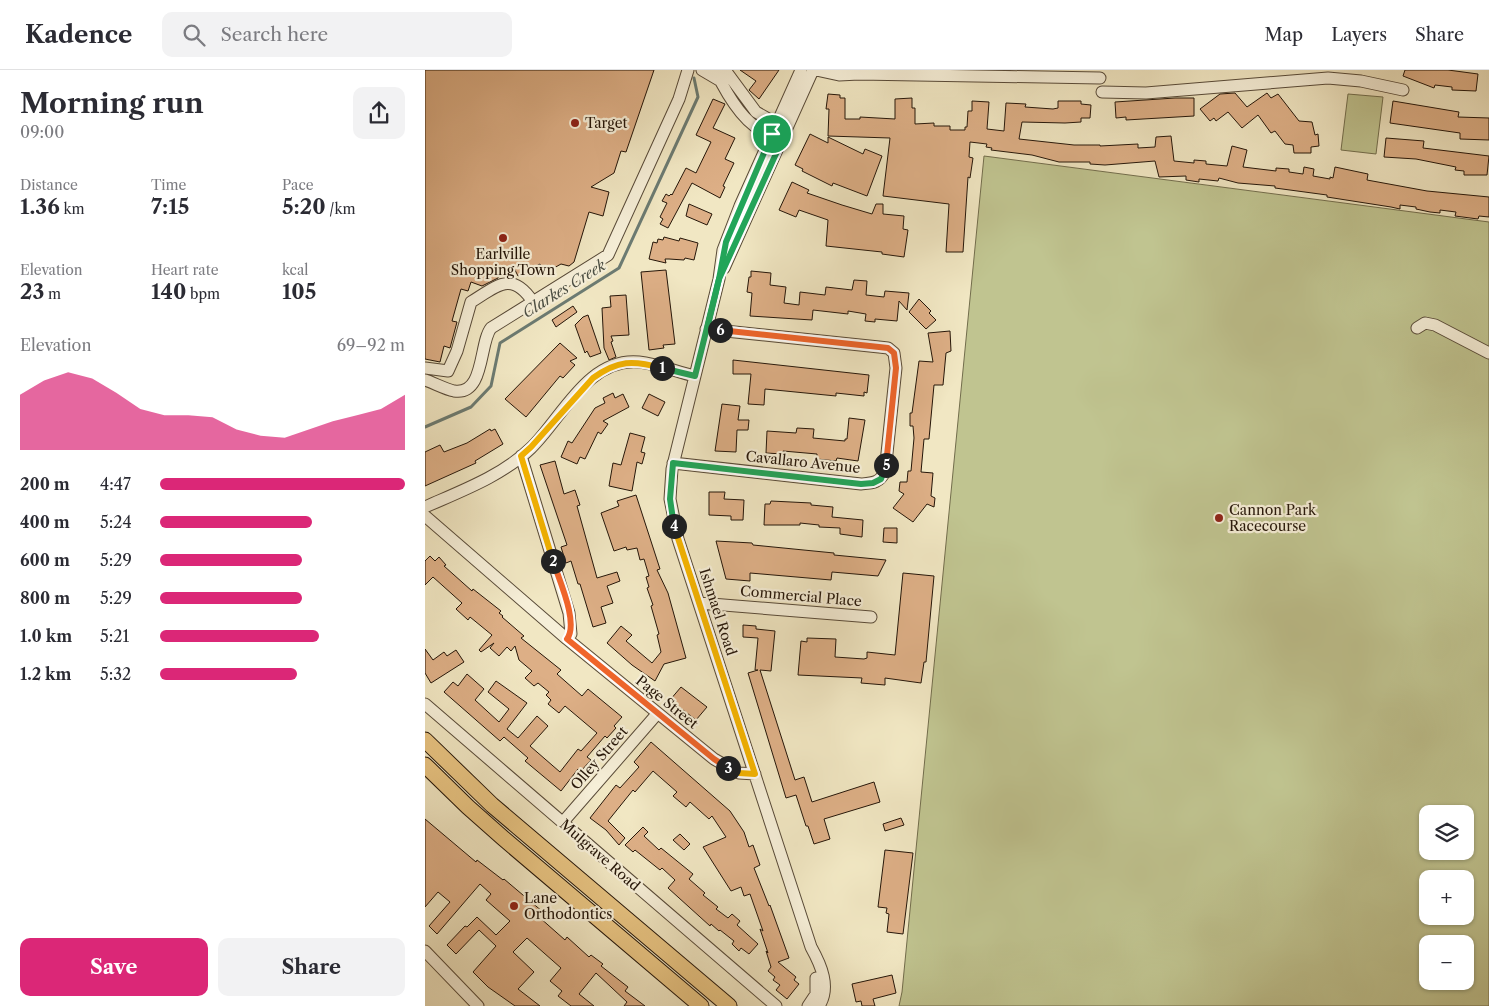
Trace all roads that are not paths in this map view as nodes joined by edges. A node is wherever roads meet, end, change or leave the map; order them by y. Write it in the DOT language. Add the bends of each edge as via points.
graph roads {
  1 [pos="688,70"];
  2 [pos="702,70"];
  3 [pos="801,70"];
  4 [pos="815,70"];
  5 [pos="844,70"];
  6 [pos="719,73"];
  7 [pos="859,74"];
  8 [pos="1046,74"];
  9 [pos="1099,78"];
  10 [pos="1403,90"];
  11 [pos="1102,92"];
  12 [pos="775,129"];
  13 [pos="785,134"];
  14 [pos="719,279"];
  15 [pos="533,302"];
  16 [pos="1417,328"];
  17 [pos="707,329"];
  18 [pos="1489,353"];
  19 [pos="425,368"];
  20 [pos="695,376"];
  21 [pos="425,380"];
  22 [pos="521,456"];
  23 [pos="673,463"];
  24 [pos="425,507"];
  25 [pos="425,516"];
  26 [pos="699,603"];
  27 [pos="871,617"];
  28 [pos="567,639"];
  29 [pos="425,704"];
  30 [pos="657,714"];
  31 [pos="425,740"];
  32 [pos="425,765"];
  33 [pos="755,774"];
  34 [pos="563,822"];
  35 [pos="811,947"];
  36 [pos="425,951"];
  37 [pos="478,1006"];
  38 [pos="701,1006"];
  39 [pos="729,1006"];
  40 [pos="776,1006"];
  41 [pos="809,1006"];
  42 [pos="819,1006"];
  1 -- 15 [label="street" via="675,110 608,255"];
  2 -- 6 [label="street"];
  3 -- 12 [label="street, Ishmael Road"];
  4 -- 7 [label="street" via="839,76"];
  4 -- 13 [label="street, Ishmael Road"];
  5 -- 7 [label="street"];
  6 -- 12 [label="street"];
  7 -- 8 [label="street"];
  8 -- 9 [label="street"];
  10 -- 11 [label="street" via="1328,78 1146,93"];
  12 -- 13 [label="street"];
  12 -- 14 [label="street, Ishmael Road" via="726,242"];
  13 -- 14 [label="street, Ishmael Road"];
  14 -- 17 [label="street, Ishmael Road"];
  15 -- 19 [label="street" via="524,289 500,284 471,302 448,371"];
  15 -- 21 [label="street" via="490,330 477,377 466,389 455,391"];
  16 -- 18 [label="street" via="1425,323 1435,325"];
  17 -- 20 [label="street, Ishmael Road"];
  17 -- 23 [label="street, Cavallaro Avenue" via="888,348 894,353 896,368 885,472 873,483 861,484"];
  20 -- 22 [label="street" via="641,362 623,363 604,370"];
  20 -- 23 [label="street, Ishmael Road"];
  22 -- 24 [label="street" via="481,481"];
  22 -- 28 [label="street" via="569,613 571,634"];
  23 -- 26 [label="street, Ishmael Road" via="672,516"];
  25 -- 28 [label="street, Page Street"];
  26 -- 27 [label="street, Commercial Place"];
  26 -- 33 [label="street, Ishmael Road"];
  28 -- 30 [label="street, Page Street"];
  29 -- 34 [label="street, Mulgrave Road"];
  30 -- 33 [label="street, Page Street" via="722,765 739,773"];
  30 -- 34 [label="street, Olley Street"];
  31 -- 39 [label="main road" via="475,789"];
  32 -- 38 [label="main road" via="496,832"];
  33 -- 35 [label="street, Ishmael Road"];
  34 -- 40 [label="street, Mulgrave Road"];
  35 -- 41 [label="street, Ishmael Road" via="817,990"];
  35 -- 42 [label="street, Ishmael Road" via="825,984 825,994"];
  36 -- 37 [label="street"];
}
